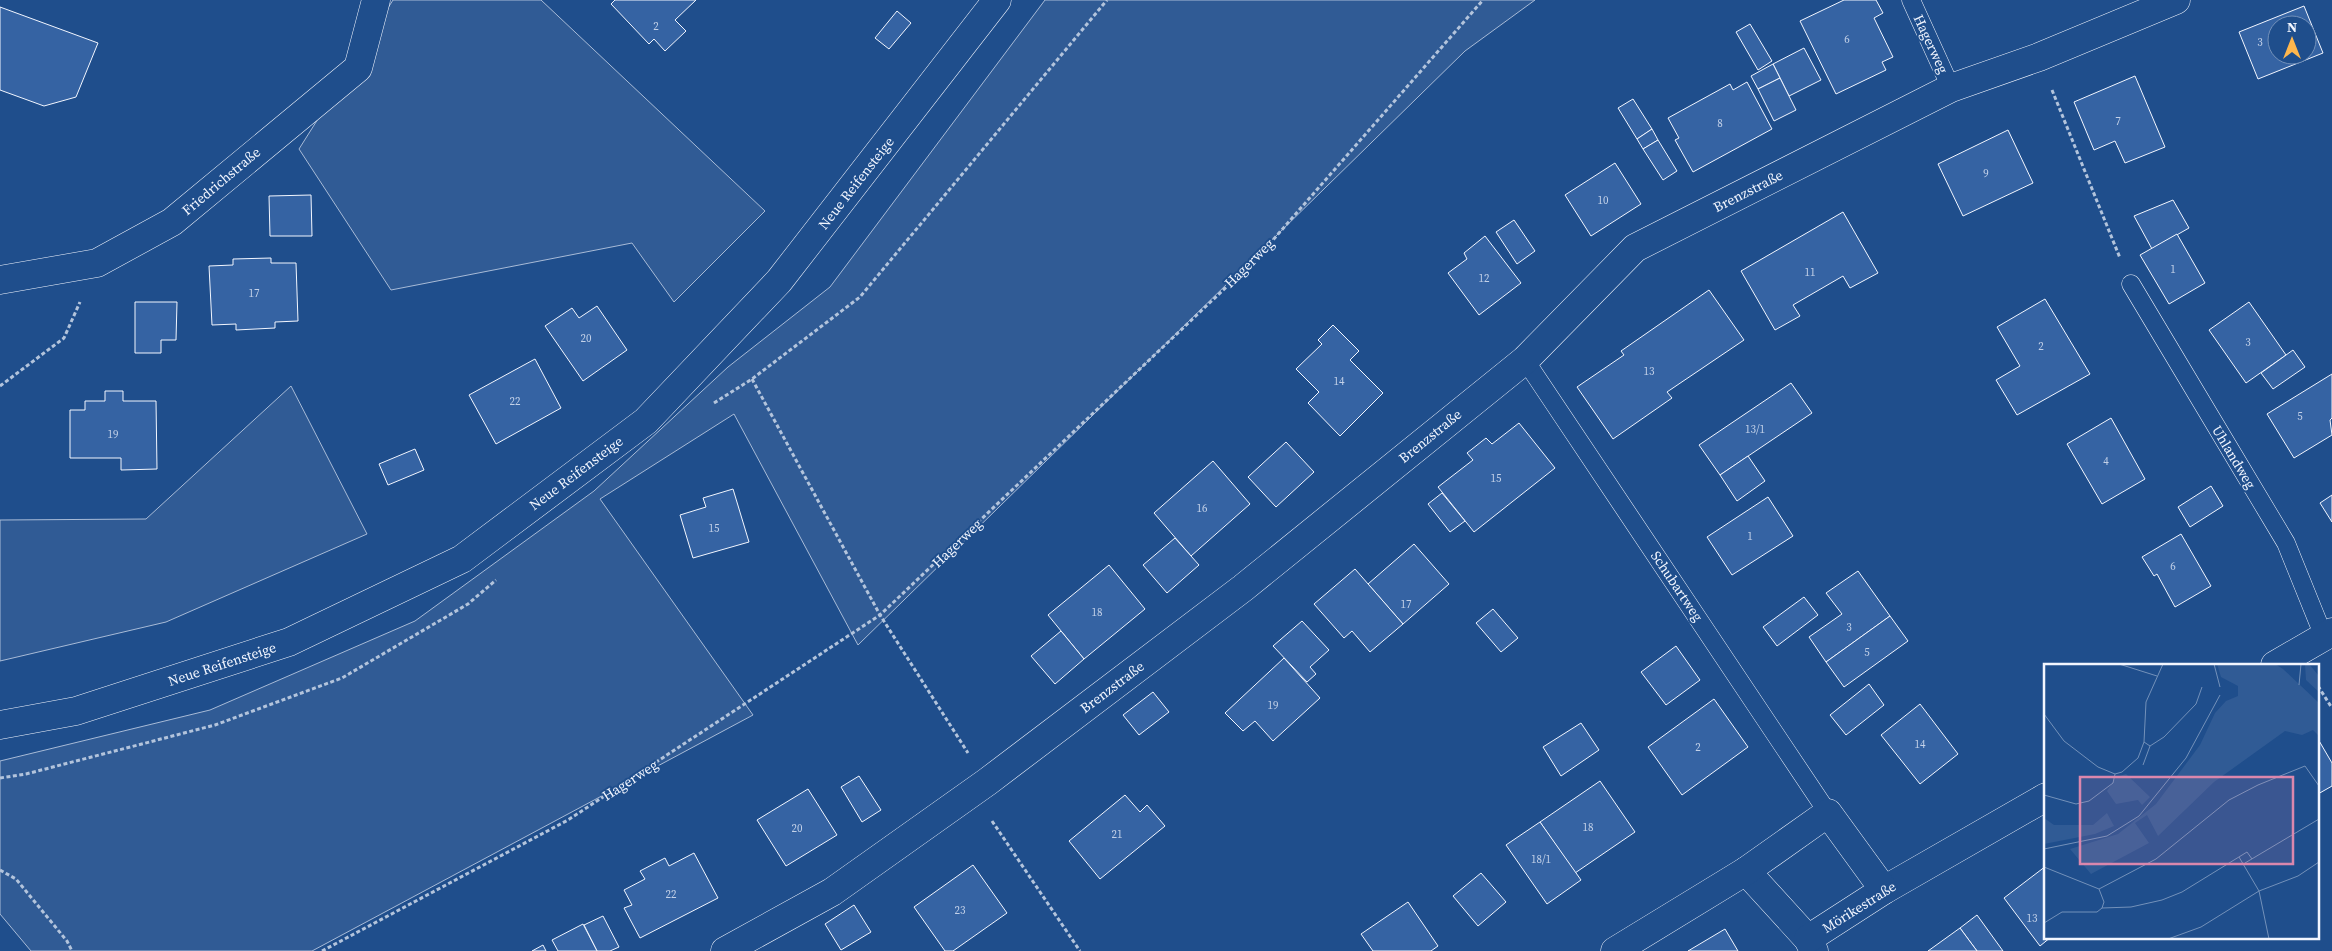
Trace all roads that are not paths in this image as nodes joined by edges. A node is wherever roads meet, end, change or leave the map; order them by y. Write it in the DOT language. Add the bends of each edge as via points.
graph roads {
  1 [pos="376,0"];
  2 [pos="998,0"];
  3 [pos="1910,0"];
  4 [pos="2176,0"];
  5 [pos="1951,88"];
  6 [pos="0,280"];
  7 [pos="2131,284"];
  8 [pos="1525,360"];
  9 [pos="2328,634"];
  10 [pos="2278,664"];
  11 [pos="0,725"];
  12 [pos="2044,798"];
  13 [pos="1828,813"];
  14 [pos="1746,871"];
  15 [pos="1884,890"];
  16 [pos="1811,945"];
  17 [pos="725,951"];
  18 [pos="1615,951"];
  1 -- 6 [label="street, Friedrichstraße" via="358,68 172,222 97,263"];
  2 -- 11 [label="street, Neue Reifensteige" via="779,281 646,421 462,559 290,642 76,711"];
  3 -- 5 [label="lane, Hagerweg"];
  4 -- 5 [label="street, Brenzstraße" via="2039,57"];
  5 -- 8 [label="street, Brenzstraße" via="1635,248"];
  7 -- 9 [label="lane, Uhlandweg" via="2286,543"];
  8 -- 13 [label="lane, Schubartweg"];
  8 -- 17 [label="street, Brenzstraße" via="1242,588 987,782 832,892"];
  9 -- 10 [label="street"];
  12 -- 15 [label="street, Mörikestraße"];
  13 -- 14 [label="street"];
  13 -- 15 [label="street"];
  14 -- 16 [label="street, Mörikestraße"];
  14 -- 18 [label="street"];
  15 -- 16 [label="street, Mörikestraße"];
}
